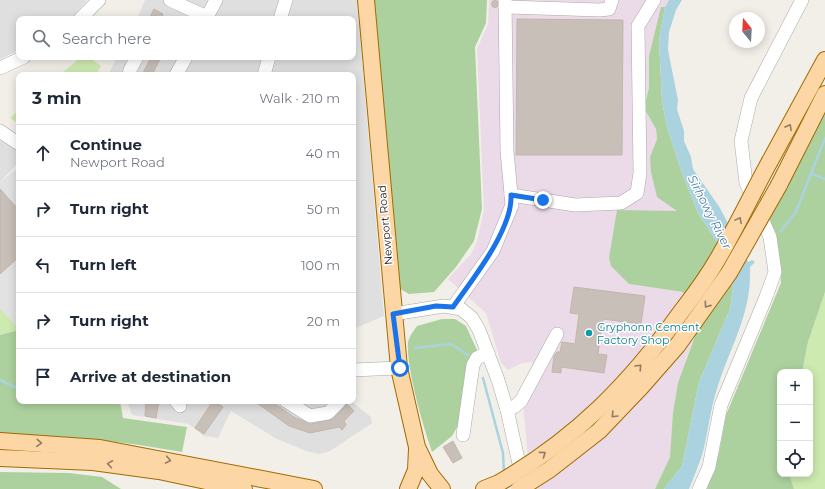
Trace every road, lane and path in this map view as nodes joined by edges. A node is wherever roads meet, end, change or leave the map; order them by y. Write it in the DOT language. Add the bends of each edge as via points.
graph roads {
  1 [pos="99,0"];
  2 [pos="170,0"];
  3 [pos="216,0"];
  4 [pos="286,0"];
  5 [pos="366,0"];
  6 [pos="612,0"];
  7 [pos="654,0"];
  8 [pos="802,0"];
  9 [pos="505,4"];
  10 [pos="83,16"];
  11 [pos="203,16"];
  12 [pos="208,16"];
  13 [pos="281,16"];
  14 [pos="17,60"];
  15 [pos="135,60"];
  16 [pos="268,60"];
  17 [pos="825,60"];
  18 [pos="0,68"];
  19 [pos="130,72"];
  20 [pos="265,72"];
  21 [pos="825,94"];
  22 [pos="0,131"];
  23 [pos="16,142"];
  24 [pos="511,195"];
  25 [pos="453,307"];
  26 [pos="393,314"];
  27 [pos="557,334"];
  28 [pos="488,353"];
  29 [pos="400,368"];
  30 [pos="356,370"];
  31 [pos="291,404"];
  32 [pos="337,404"];
  33 [pos="507,410"];
  34 [pos="464,435"];
  35 [pos="0,442"];
  36 [pos="417,448"];
  37 [pos="0,458"];
  38 [pos="244,489"];
  39 [pos="314,489"];
  40 [pos="408,489"];
  41 [pos="414,489"];
  42 [pos="442,489"];
  43 [pos="484,489"];
  44 [pos="519,489"];
  45 [pos="524,489"];
  46 [pos="700,489"];
  1 -- 10 [label="street"];
  2 -- 11 [label="street"];
  3 -- 12 [label="street"];
  4 -- 13 [label="street"];
  5 -- 26 [label="main road, Newport Road"];
  6 -- 9 [label="street" via="609,9 599,10"];
  7 -- 24 [label="street" via="638,26 640,174 637,193 620,203 575,205"];
  8 -- 46 [label="street" via="751,98 741,141 746,183 770,237 775,272 721,405 709,467"];
  9 -- 24 [label="street" via="507,151"];
  14 -- 18 [label="street"];
  15 -- 19 [label="street"];
  16 -- 20 [label="street"];
  43 -- 17 [label="main road, one-way, bridge" via="499,483 573,433 607,402 652,353 720,255"];
  21 -- 44 [label="main road, one-way, bridge" via="779,185 729,273 672,352 599,431 549,470"];
  22 -- 23 [label="street"];
  24 -- 25 [label="street" via="512,205 493,251"];
  25 -- 26 [label="street" via="436,306"];
  25 -- 28 [label="street" via="472,318"];
  26 -- 29 [label="main road, Newport Road"];
  27 -- 33 [label="street" via="521,401"];
  28 -- 33 [label="street"];
  28 -- 34 [label="street" via="477,358 473,365"];
  29 -- 30 [label="street"];
  29 -- 36 [label="main road, Newport Road"];
  31 -- 32 [label="street" via="310,416 328,413"];
  33 -- 45 [label="street"];
  35 -- 39 [label="main road, one-way" via="100,448"];
  36 -- 40 [label="main road, Newport Road" via="416,470"];
  36 -- 42 [label="main road, Newport Road" via="430,474"];
  38 -- 37 [label="main road, one-way" via="159,471 93,462"];
  41 -- 42 [label="main road"];
}
